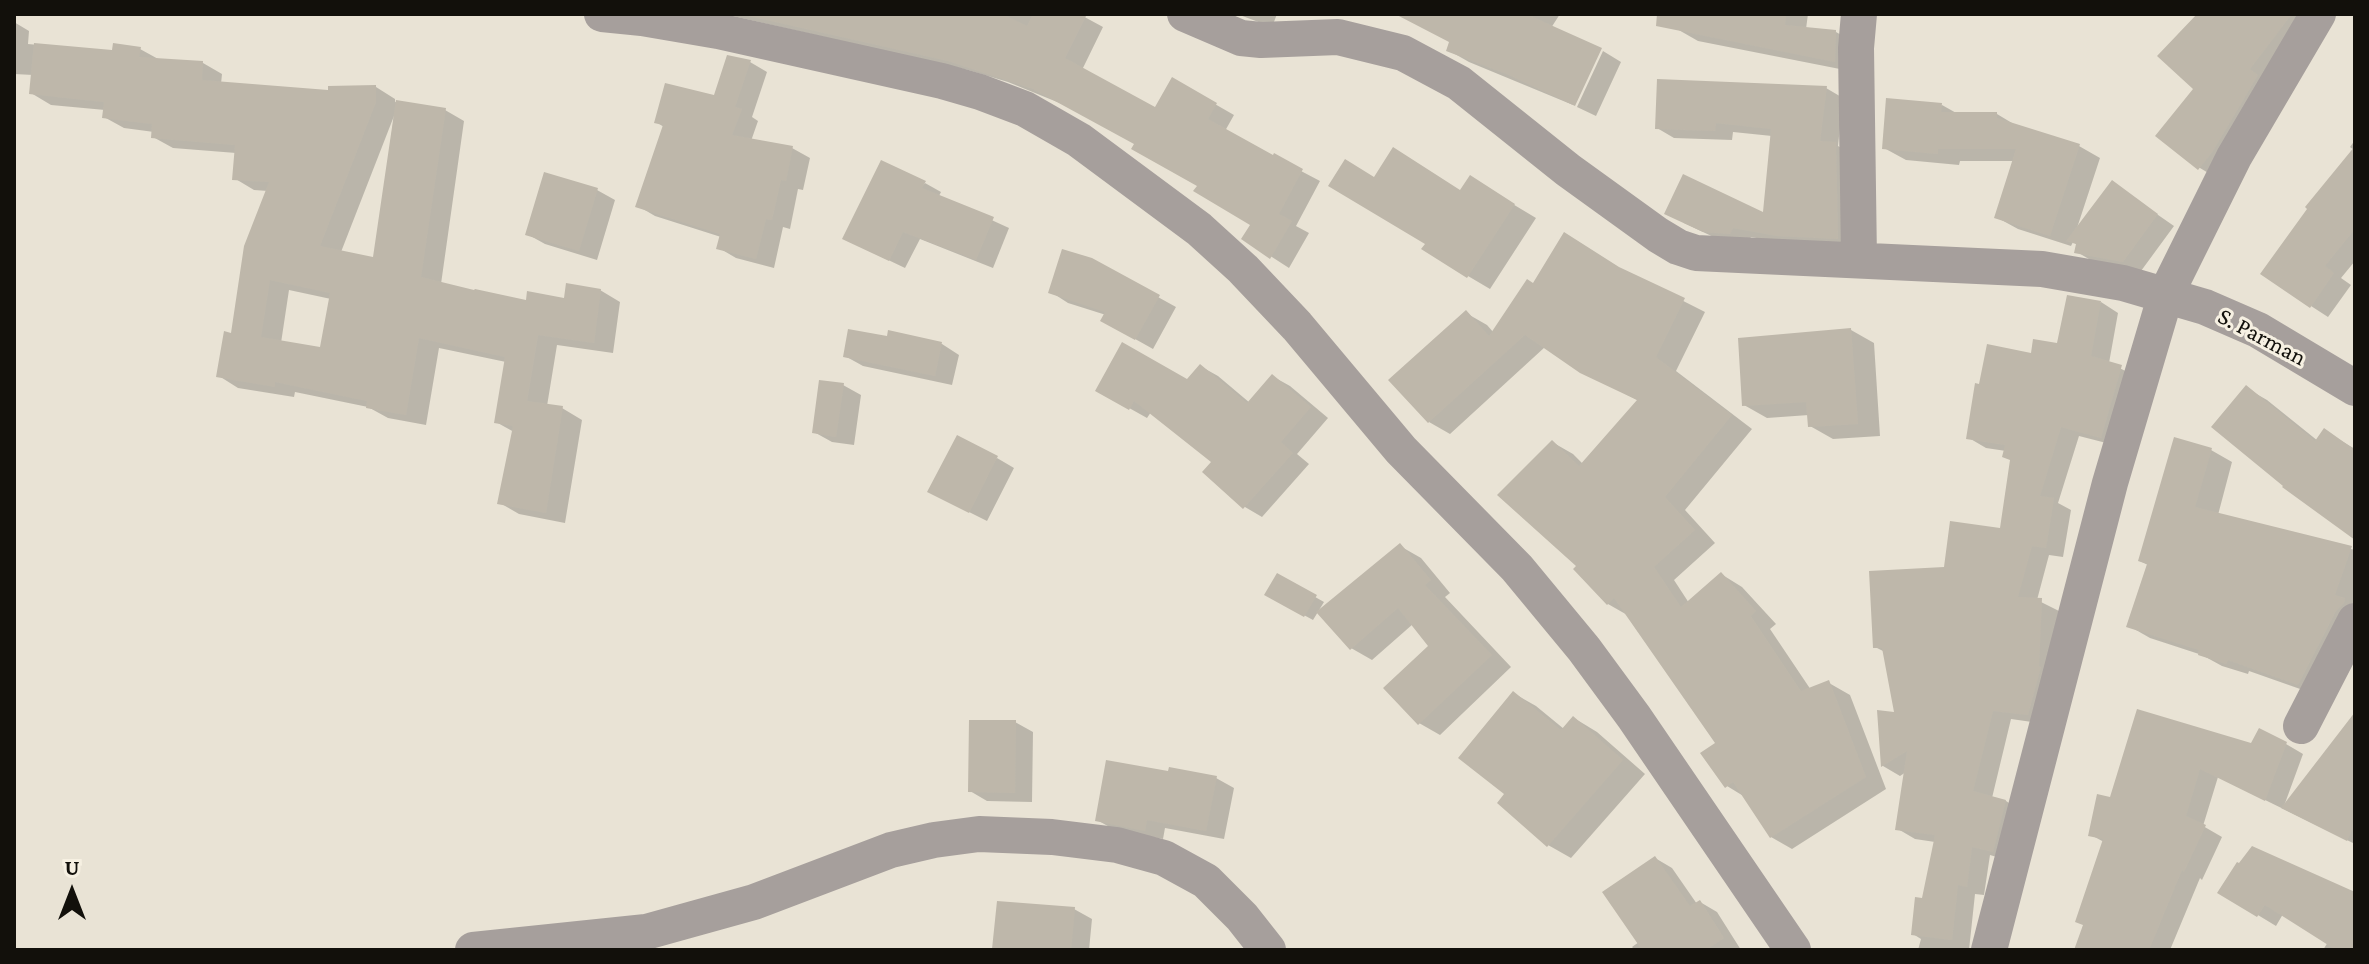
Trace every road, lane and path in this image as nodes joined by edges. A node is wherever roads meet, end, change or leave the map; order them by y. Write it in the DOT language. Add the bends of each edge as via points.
graph roads {
  1 [pos="602,14"];
  2 [pos="1185,14"];
  3 [pos="1859,14"];
  4 [pos="2318,14"];
  5 [pos="1859,260"];
  6 [pos="2166,294"];
  7 [pos="2355,388"];
  8 [pos="2355,621"];
  9 [pos="2301,726"];
  10 [pos="473,950"];
  11 [pos="1268,950"];
  12 [pos="1793,950"];
  13 [pos="1989,950"];
  1 -- 12 [label="street" via="718,31 980,92 1025,109 1079,140 1199,229 1297,326 1401,450 1517,568 1584,649"];
  2 -- 5 [label="street, S. Parman" via="1241,38 1338,37 1403,53 1459,83 1568,170 1678,247 1719,256"];
  3 -- 5 [label="street"];
  4 -- 6 [label="street" via="2234,157"];
  5 -- 6 [label="street, S. Parman" via="2042,269"];
  6 -- 7 [label="street, S. Parman" via="2258,330"];
  6 -- 13 [label="street" via="2110,483"];
  8 -- 9 [label="street"];
  10 -- 11 [label="street" via="646,932 754,902 891,850 979,834 1117,845 1164,858 1206,881"];
}
